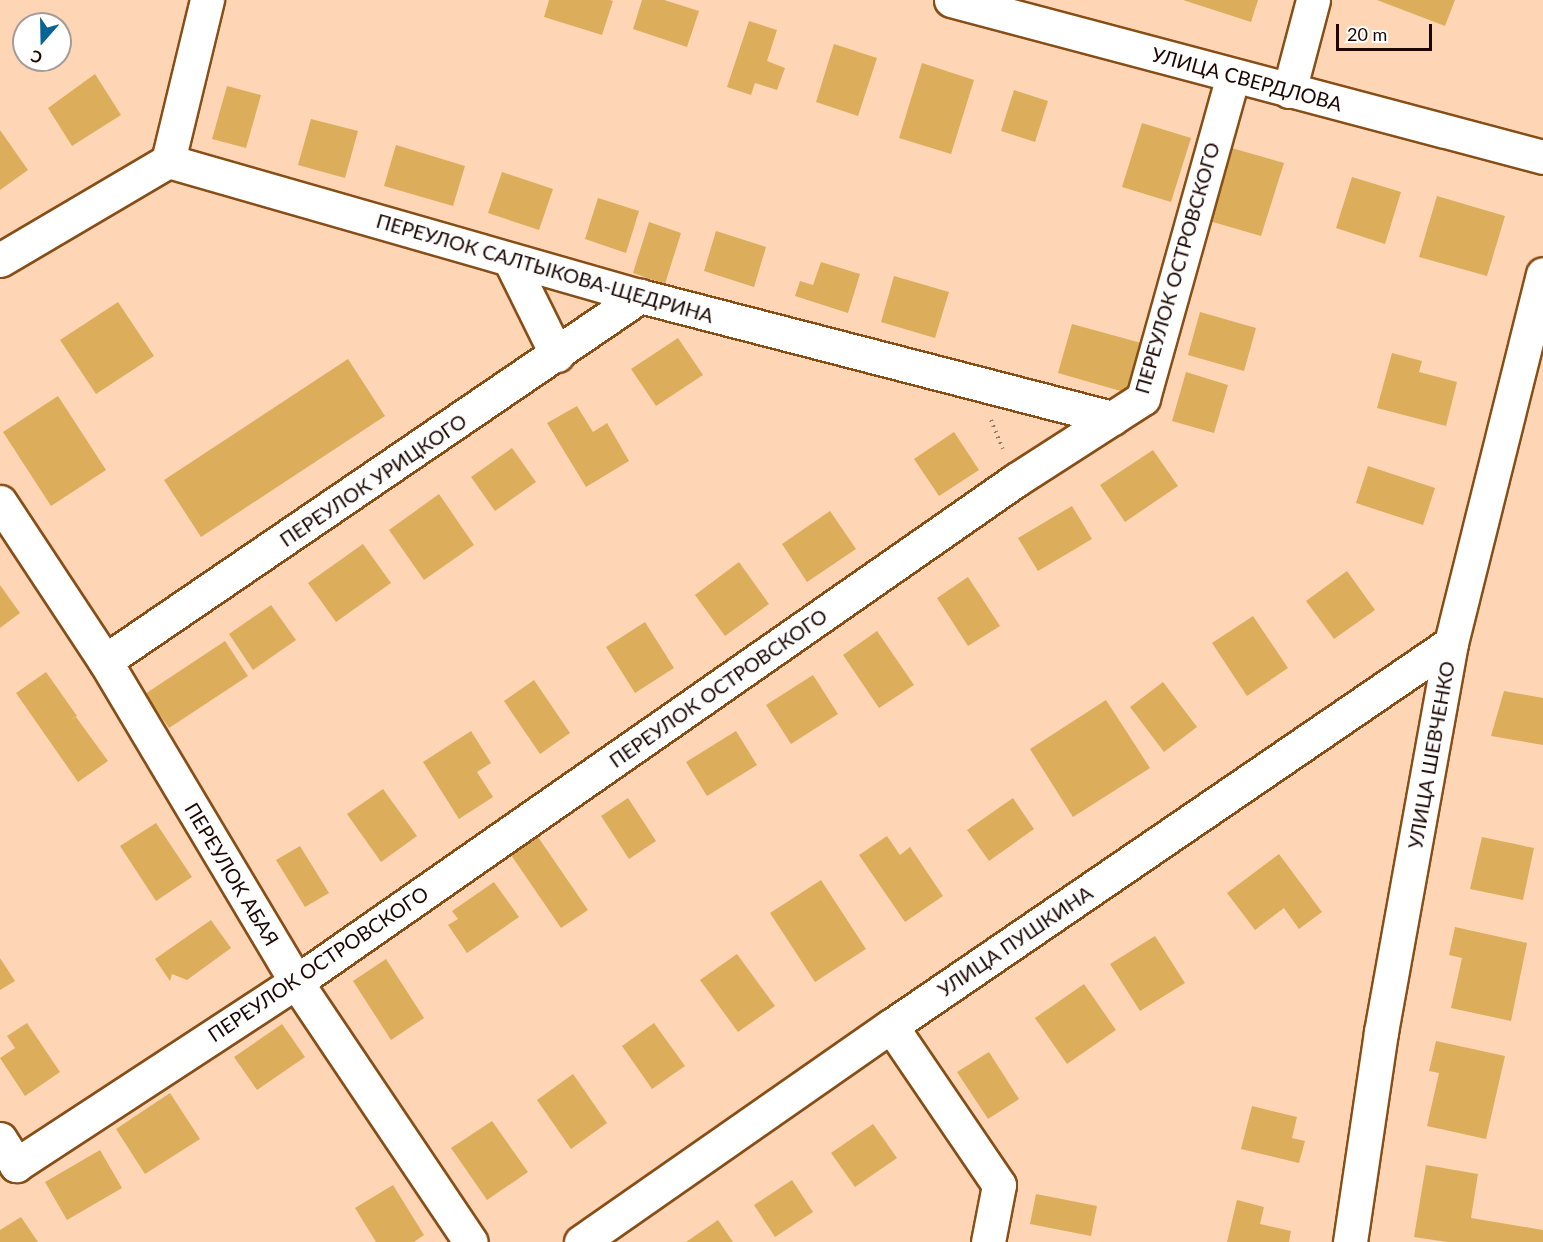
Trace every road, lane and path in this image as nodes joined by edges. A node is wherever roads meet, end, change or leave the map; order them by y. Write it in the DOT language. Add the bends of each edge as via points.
graph roads {
  1 [pos="207,0"];
  2 [pos="951,0"];
  3 [pos="1313,0"];
  4 [pos="1233,76"];
  5 [pos="1289,92"];
  6 [pos="1543,157"];
  7 [pos="168,161"];
  8 [pos="0,260"];
  9 [pos="510,260"];
  10 [pos="1543,274"];
  11 [pos="640,296"];
  12 [pos="557,355"];
  13 [pos="974,381"];
  14 [pos="1113,418"];
  15 [pos="1016,480"];
  16 [pos="0,502"];
  17 [pos="1451,643"];
  18 [pos="105,661"];
  19 [pos="296,982"];
  20 [pos="891,1026"];
  21 [pos="8,1152"];
  22 [pos="471,1242"];
  23 [pos="581,1242"];
  24 [pos="988,1242"];
  25 [pos="1350,1242"];
  1 -- 7 [label="lane"];
  2 -- 4 [label="lane, УЛИЦА СВЕРДЛОВА"];
  3 -- 5 [label="lane"];
  4 -- 5 [label="lane, УЛИЦА СВЕРДЛОВА"];
  4 -- 14 [label="lane, ПЕРЕУЛОК ОСТРОВСКОГО" via="1143,398"];
  5 -- 6 [label="lane, УЛИЦА СВЕРДЛОВА"];
  7 -- 8 [label="lane"];
  7 -- 9 [label="lane, ПЕРЕУЛОК САЛТЫКОВА-ЩЕДРИНА"];
  9 -- 11 [label="lane, ПЕРЕУЛОК САЛТЫКОВА-ЩЕДРИНА"];
  9 -- 12 [label="lane"];
  10 -- 17 [label="lane, УЛИЦА ШЕВЧЕНКО"];
  11 -- 12 [label="lane, ПЕРЕУЛОК УРИЦКОГО"];
  11 -- 13 [label="lane, ПЕРЕУЛОК САЛТЫКОВА-ЩЕДРИНА"];
  12 -- 18 [label="lane, ПЕРЕУЛОК УРИЦКОГО"];
  13 -- 14 [label="lane, ПЕРЕУЛОК САЛТЫКОВА-ЩЕДРИНА"];
  13 -- 15 [label="path"];
  14 -- 15 [label="lane, ПЕРЕУЛОК ОСТРОВСКОГО"];
  15 -- 19 [label="lane, ПЕРЕУЛОК ОСТРОВСКОГО"];
  16 -- 18 [label="lane, ПЕРЕУЛОК АБАЯ"];
  17 -- 20 [label="lane, УЛИЦА ПУШКИНА"];
  17 -- 25 [label="lane, УЛИЦА ШЕВЧЕНКО" via="1381,1032"];
  18 -- 19 [label="lane, ПЕРЕУЛОК АБАЯ"];
  19 -- 21 [label="lane, ПЕРЕУЛОК ОСТРОВСКОГО"];
  19 -- 22 [label="lane, ПЕРЕУЛОК АБАЯ"];
  20 -- 23 [label="lane, УЛИЦА ПУШКИНА"];
  20 -- 24 [label="lane" via="999,1185"];
}
